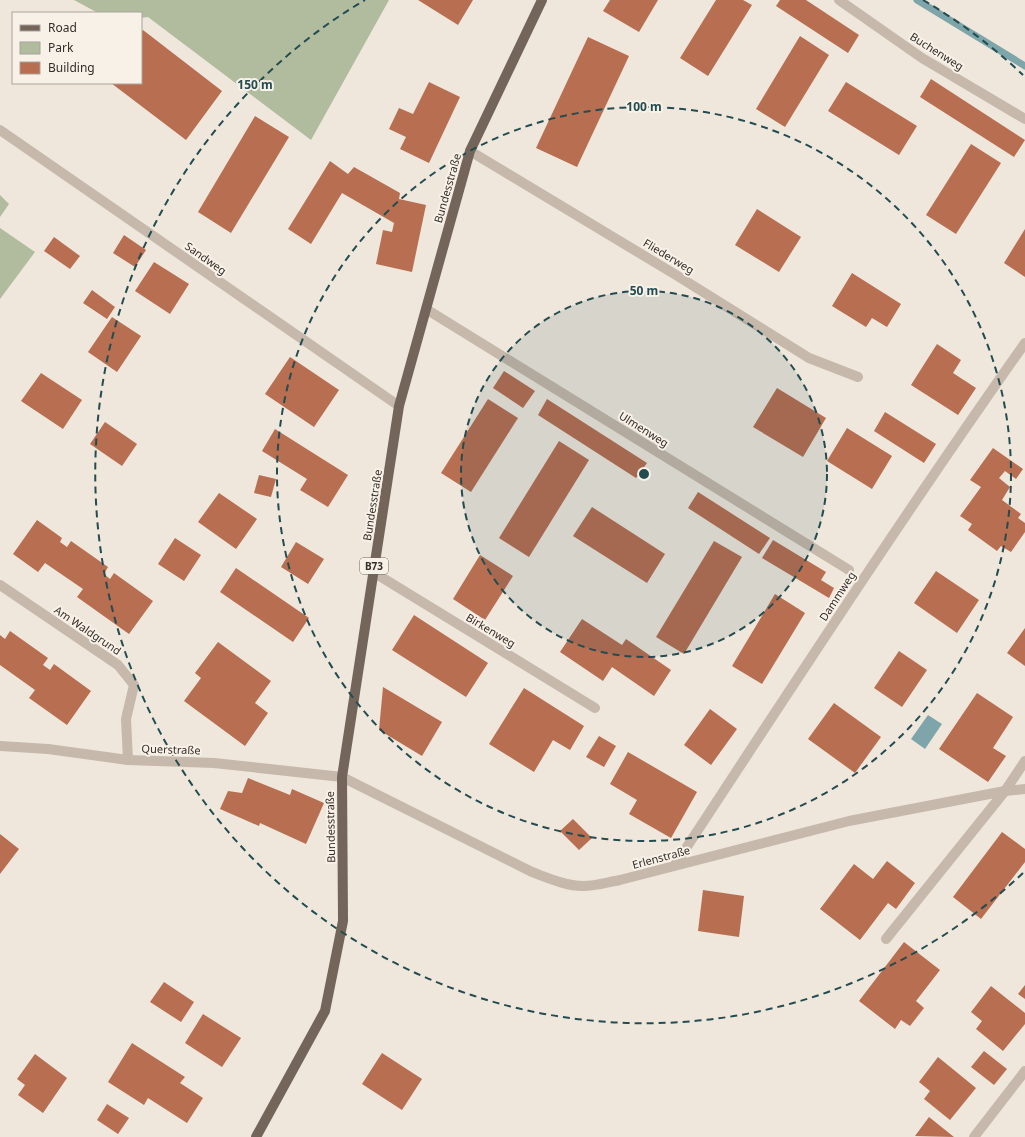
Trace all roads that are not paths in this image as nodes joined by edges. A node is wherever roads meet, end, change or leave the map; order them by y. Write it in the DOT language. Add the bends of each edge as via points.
graph roads {
  1 [pos="542,0"];
  2 [pos="838,0"];
  3 [pos="1025,118"];
  4 [pos="0,130"];
  5 [pos="470,151"];
  6 [pos="426,309"];
  7 [pos="1025,343"];
  8 [pos="858,377"];
  9 [pos="399,406"];
  10 [pos="849,570"];
  11 [pos="373,572"];
  12 [pos="0,586"];
  13 [pos="595,708"];
  14 [pos="0,746"];
  15 [pos="128,760"];
  16 [pos="1025,761"];
  17 [pos="342,777"];
  18 [pos="1025,789"];
  19 [pos="1005,791"];
  20 [pos="675,865"];
  21 [pos="886,939"];
  22 [pos="1025,1071"];
  23 [pos="256,1137"];
  24 [pos="974,1137"];
  1 -- 5 [label="main road, Bundesstraße / B73"];
  2 -- 3 [label="street, Buchenweg" via="922,58"];
  4 -- 9 [label="street, Sandweg"];
  5 -- 6 [label="main road, Bundesstraße / B73"];
  5 -- 8 [label="street, Fliederweg" via="809,358"];
  6 -- 9 [label="main road, Bundesstraße / B73"];
  6 -- 10 [label="street, Ulmenweg"];
  7 -- 20 [label="street, Dammweg" via="872,564"];
  9 -- 11 [label="main road, Bundesstraße / B73"];
  11 -- 13 [label="street, Birkenweg"];
  11 -- 17 [label="main road, Bundesstraße / B73"];
  12 -- 15 [label="street, Am Waldgrund" via="118,665 134,685 126,719"];
  14 -- 15 [label="street, Querstraße" via="48,749"];
  15 -- 17 [label="street, Querstraße" via="214,763"];
  16 -- 19 [label="street"];
  17 -- 20 [label="street, Erlenstraße" via="550,879 592,886"];
  17 -- 23 [label="main road, Bundesstraße / B73" via="343,921 326,1011"];
  18 -- 19 [label="street, Erlenstraße"];
  19 -- 20 [label="street, Erlenstraße" via="849,821"];
  19 -- 21 [label="street"];
  22 -- 24 [label="street"];
}
